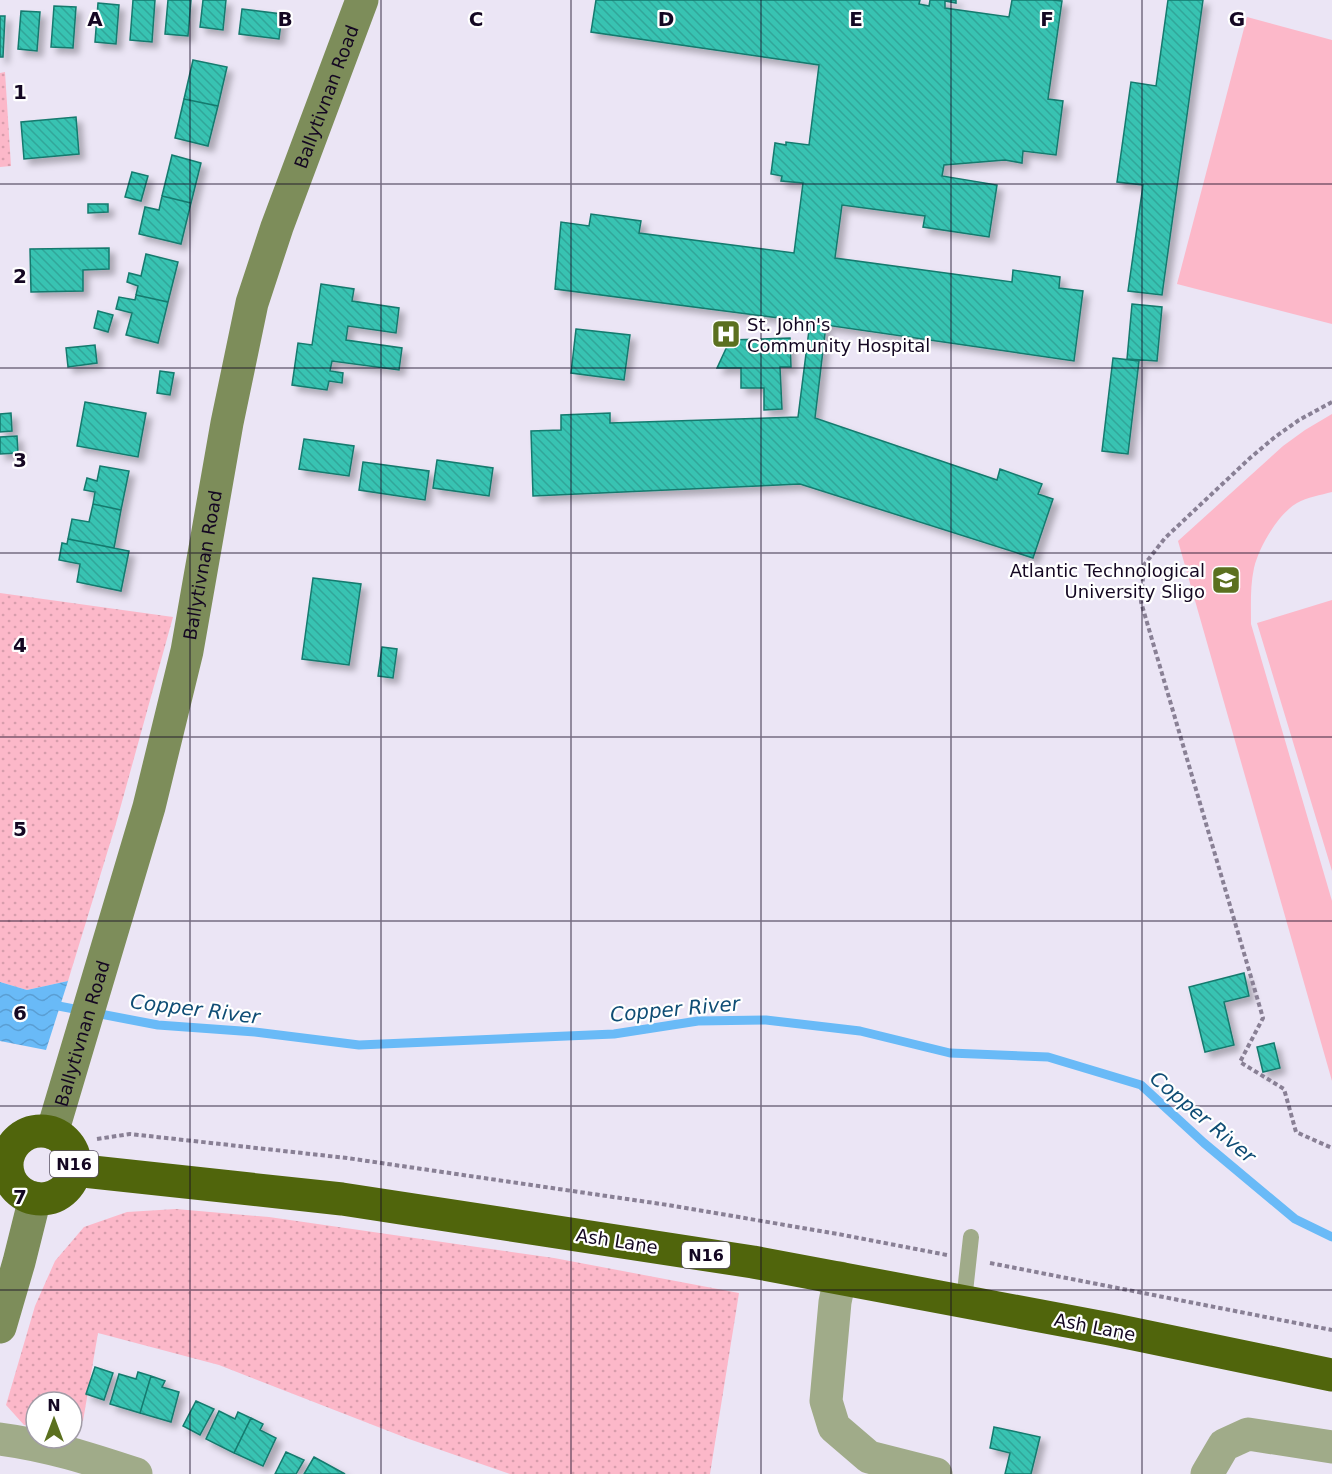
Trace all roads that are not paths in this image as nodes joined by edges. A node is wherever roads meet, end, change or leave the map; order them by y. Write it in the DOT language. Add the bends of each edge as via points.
graph roads {
  1 [pos="362,0"];
  2 [pos="52,1132"];
  3 [pos="3,1165"];
  4 [pos="74,1170"];
  5 [pos="35,1198"];
  6 [pos="971,1238"];
  7 [pos="840,1278"];
  8 [pos="964,1301"];
  9 [pos="0,1327"];
  10 [pos="1332,1375"];
  11 [pos="0,1439"];
  12 [pos="1332,1448"];
  13 [pos="136,1474"];
  14 [pos="936,1474"];
  15 [pos="1207,1474"];
  1 -- 2 [label="street, Ballytivnan Road" via="252,303 187,651 149,807"];
  2 -- 3 [label="highway, N16" via="30,1132 21,1137"];
  2 -- 4 [label="highway, N16" via="72,1151"];
  3 -- 5 [label="highway, N16" via="15,1187"];
  4 -- 5 [label="highway, N16" via="65,1189 56,1195"];
  4 -- 7 [label="highway, Ash Lane / N16" via="342,1199"];
  5 -- 9 [label="street"];
  6 -- 8 [label="lane"];
  7 -- 8 [label="highway, Ash Lane / N16"];
  7 -- 14 [label="street" via="826,1401 834,1427 869,1457"];
  8 -- 10 [label="highway, Ash Lane / N16"];
  11 -- 13 [label="street" via="84,1456"];
  12 -- 15 [label="street" via="1248,1434 1224,1445"];
}
